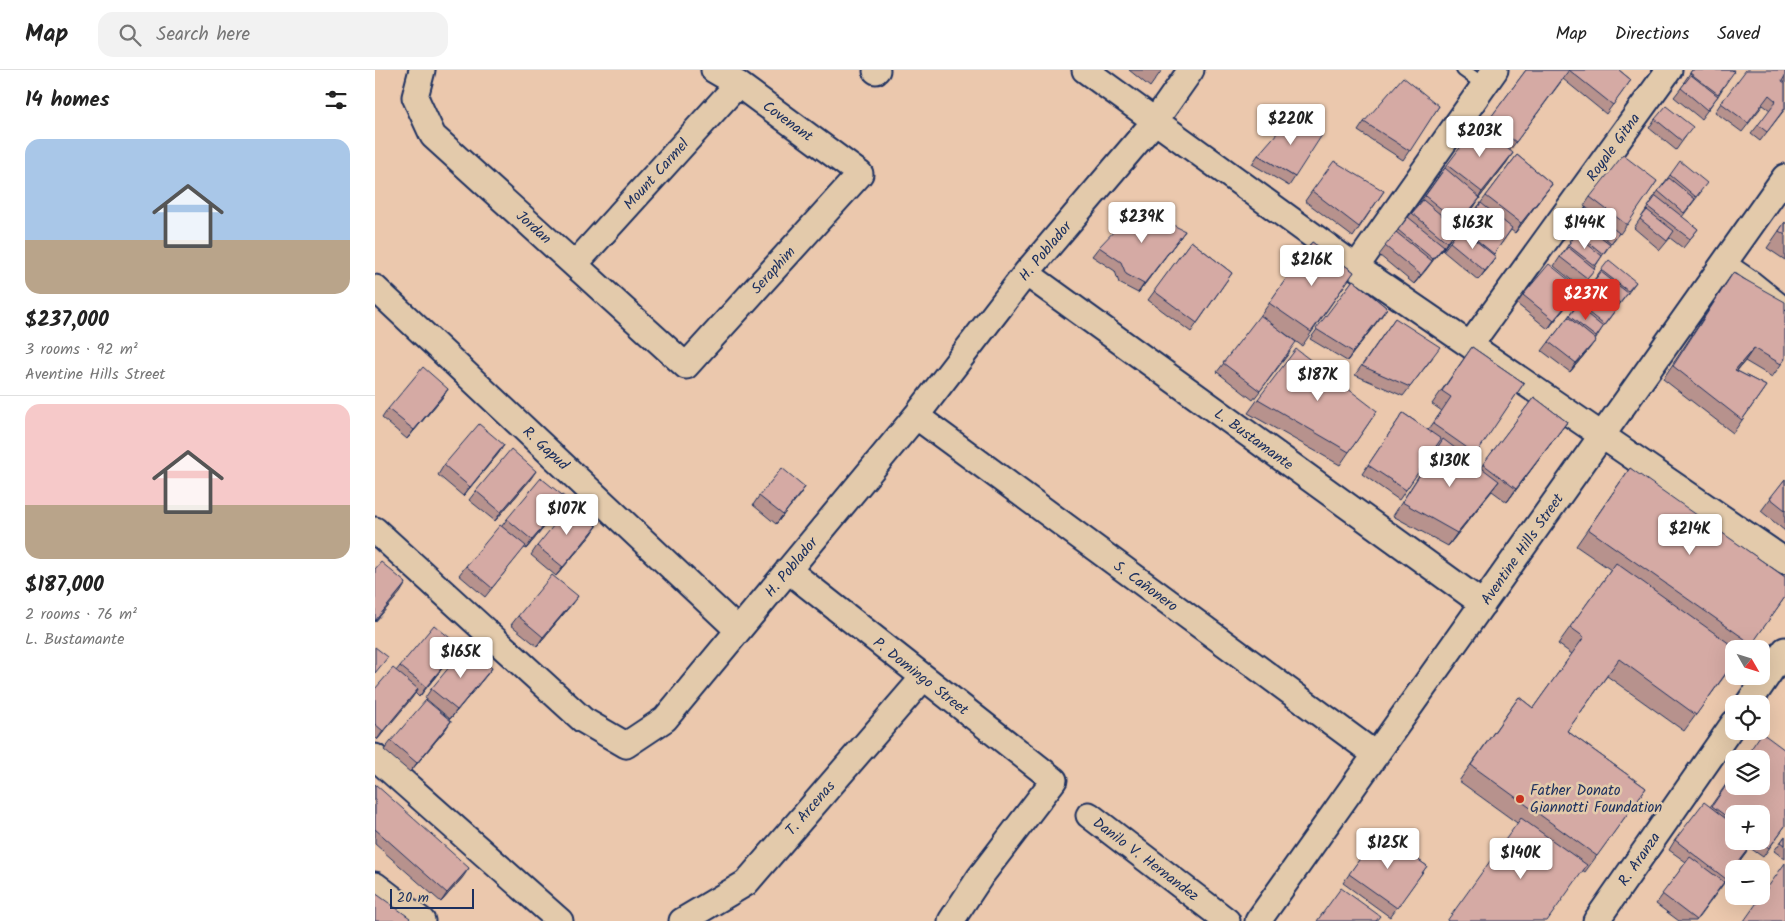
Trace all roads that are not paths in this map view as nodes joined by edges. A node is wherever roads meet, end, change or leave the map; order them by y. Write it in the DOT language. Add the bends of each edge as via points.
graph roads {
  1 [pos="422,70"];
  2 [pos="714,70"];
  3 [pos="1085,70"];
  4 [pos="1191,70"];
  5 [pos="1463,70"];
  6 [pos="1669,70"];
  7 [pos="1489,78"];
  8 [pos="738,84"];
  9 [pos="1155,121"];
  10 [pos="861,174"];
  11 [pos="1785,177"];
  12 [pos="1726,259"];
  13 [pos="575,264"];
  14 [pos="1356,267"];
  15 [pos="1026,273"];
  16 [pos="375,288"];
  17 [pos="1785,303"];
  18 [pos="1470,345"];
  19 [pos="686,366"];
  20 [pos="916,416"];
  21 [pos="1602,436"];
  22 [pos="375,530"];
  23 [pos="1785,561"];
  24 [pos="788,570"];
  25 [pos="1483,604"];
  26 [pos="738,630"];
  27 [pos="1785,650"];
  28 [pos="923,678"];
  29 [pos="1753,695"];
  30 [pos="1725,737"];
  31 [pos="1376,755"];
  32 [pos="375,757"];
  33 [pos="1089,815"];
  34 [pos="375,885"];
  35 [pos="422,921"];
  36 [pos="560,921"];
  37 [pos="683,921"];
  38 [pos="951,921"];
  39 [pos="1227,921"];
  40 [pos="1258,921"];
  41 [pos="1596,921"];
  1 -- 13 [label="street, Jordan" via="415,98 433,136"];
  2 -- 8 [label="street, Covenant"];
  3 -- 9 [label="street"];
  4 -- 9 [label="street, H. Poblador"];
  5 -- 7 [label="lane"];
  6 -- 18 [label="street, Royale Gitna"];
  7 -- 14 [label="street"];
  8 -- 10 [label="street, Covenant"];
  8 -- 13 [label="street, Mount Carmel"];
  9 -- 14 [label="street"];
  9 -- 15 [label="street, H. Poblador"];
  10 -- 19 [label="street, Seraphim"];
  11 -- 12 [label="street, Aventine Hills Street"];
  12 -- 17 [label="lane"];
  12 -- 21 [label="street, Aventine Hills Street"];
  13 -- 19 [label="street, Jordan"];
  14 -- 18 [label="street"];
  15 -- 20 [label="street, H. Poblador"];
  15 -- 25 [label="street, L. Bustamante"];
  16 -- 26 [label="street, R. Gapud"];
  18 -- 21 [label="street"];
  20 -- 24 [label="street, H. Poblador"];
  20 -- 31 [label="street, S. Cañonero"];
  21 -- 23 [label="street"];
  21 -- 25 [label="street, Aventine Hills Street"];
  22 -- 26 [label="street, H. Poblador" via="583,720 626,745 665,719"];
  24 -- 26 [label="street, H. Poblador"];
  24 -- 28 [label="street, P. Domingo Street"];
  25 -- 31 [label="street, Aventine Hills Street"];
  27 -- 29 [label="street"];
  28 -- 37 [label="street, T. Arcenas" via="746,883"];
  28 -- 38 [label="street, P. Domingo Street" via="1054,780"];
  30 -- 41 [label="street, R. Aranza"];
  31 -- 40 [label="street, Aventine Hills Street"];
  32 -- 36 [label="street"];
  33 -- 39 [label="street, Danilo V. Hernandez"];
  34 -- 35 [label="street"];
}
